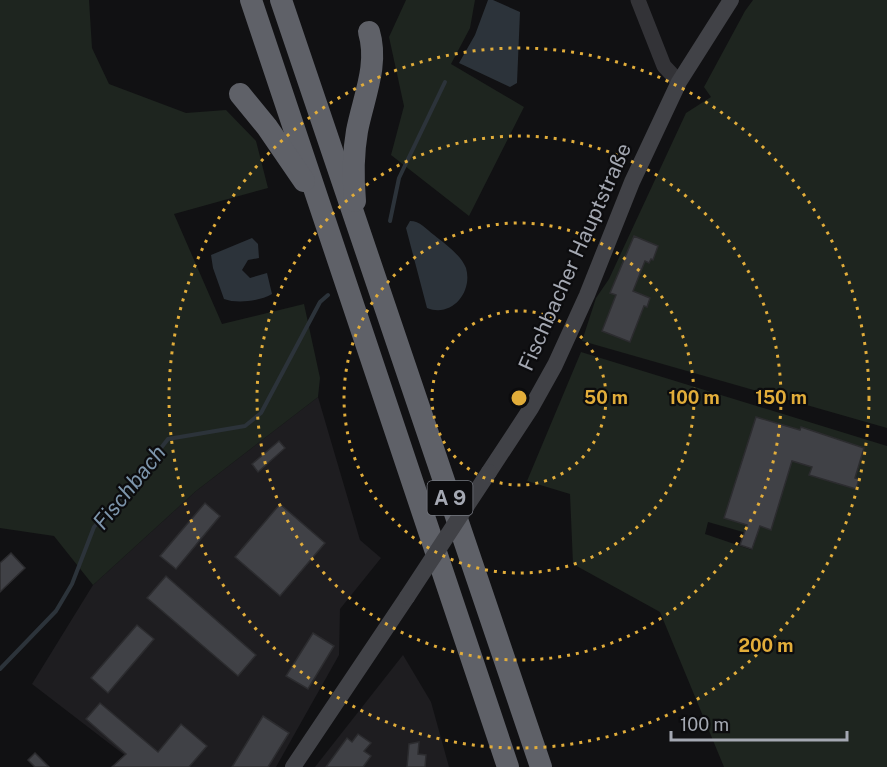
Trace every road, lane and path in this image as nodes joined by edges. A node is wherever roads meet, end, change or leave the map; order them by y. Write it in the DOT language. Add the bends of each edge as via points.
graph roads {
  1 [pos="251,0"];
  2 [pos="281,0"];
  3 [pos="638,0"];
  4 [pos="731,0"];
  5 [pos="369,32"];
  6 [pos="679,82"];
  7 [pos="240,94"];
  8 [pos="320,205"];
  9 [pos="357,229"];
  10 [pos="293,767"];
  11 [pos="508,767"];
  12 [pos="541,767"];
  1 -- 8 [label="highway, A 9"];
  2 -- 9 [label="highway, A 9"];
  3 -- 6 [label="street" via="664,66"];
  4 -- 6 [label="main road, Fischbacher Hauptstraße"];
  5 -- 9 [label="highway" via="373,60 357,135 354,170"];
  6 -- 10 [label="main road, Fischbacher Hauptstraße, bridge" via="580,312 531,408"];
  7 -- 8 [label="highway"];
  8 -- 11 [label="highway, A 9"];
  9 -- 12 [label="highway, A 9"];
}
